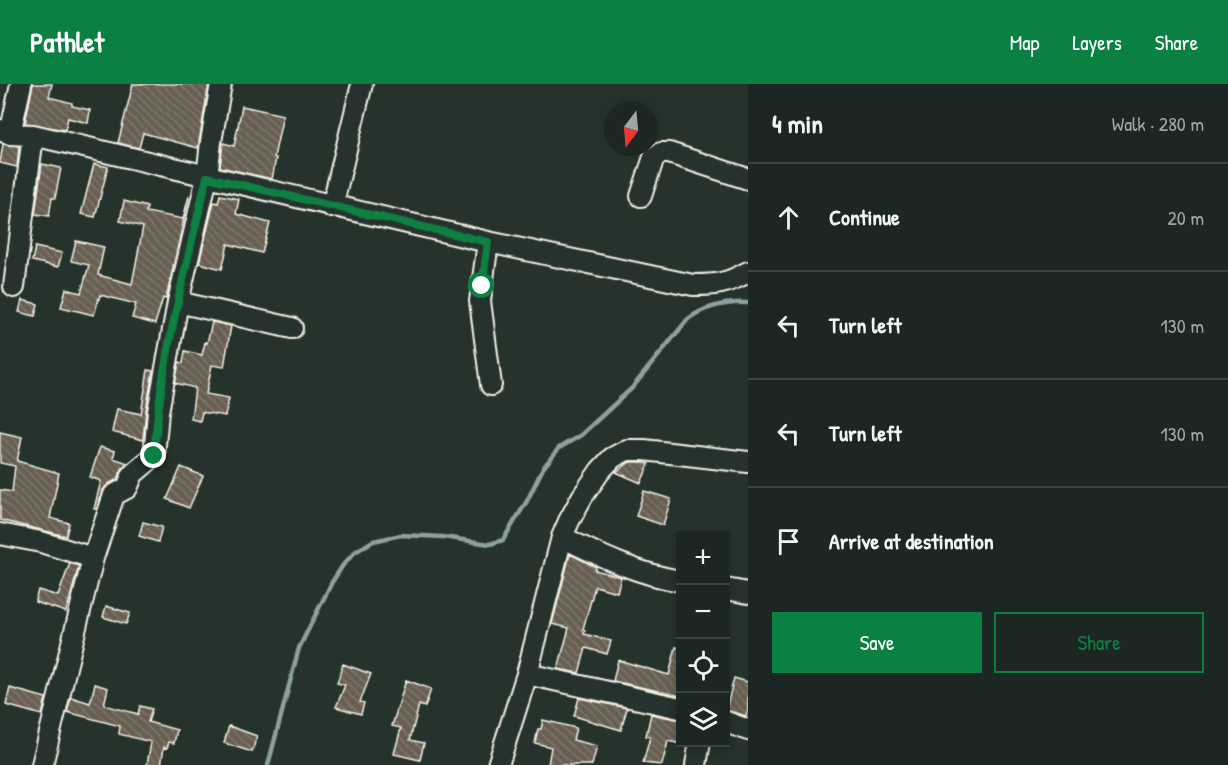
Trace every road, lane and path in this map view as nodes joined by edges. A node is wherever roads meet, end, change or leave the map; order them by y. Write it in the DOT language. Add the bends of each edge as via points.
graph roads {
  1 [pos="21,84"];
  2 [pos="221,84"];
  3 [pos="362,84"];
  4 [pos="5,132"];
  5 [pos="33,135"];
  6 [pos="207,177"];
  7 [pos="748,179"];
  8 [pos="641,196"];
  9 [pos="332,207"];
  10 [pos="488,242"];
  11 [pos="748,272"];
  12 [pos="14,287"];
  13 [pos="178,302"];
  14 [pos="292,328"];
  15 [pos="491,385"];
  16 [pos="748,461"];
  17 [pos="0,534"];
  18 [pos="562,537"];
  19 [pos="93,558"];
  20 [pos="676,580"];
  21 [pos="730,590"];
  22 [pos="748,593"];
  23 [pos="527,674"];
  24 [pos="676,707"];
  25 [pos="730,723"];
  26 [pos="748,730"];
  27 [pos="699,747"];
  28 [pos="42,765"];
  29 [pos="498,765"];
  30 [pos="696,765"];
  1 -- 4 [label="street"];
  2 -- 6 [label="street"];
  3 -- 9 [label="street"];
  4 -- 5 [label="street"];
  5 -- 6 [label="street"];
  5 -- 12 [label="street"];
  6 -- 9 [label="street"];
  6 -- 13 [label="street"];
  7 -- 8 [label="street" via="661,153 654,157"];
  9 -- 10 [label="street"];
  10 -- 11 [label="street" via="693,285 729,282"];
  10 -- 15 [label="street" via="480,301"];
  13 -- 14 [label="street"];
  13 -- 19 [label="street" via="154,456 133,474 127,488 114,495"];
  16 -- 18 [label="street" via="627,450 600,471"];
  17 -- 19 [label="street"];
  18 -- 20 [label="street" via="648,575"];
  18 -- 23 [label="street"];
  19 -- 28 [label="street"];
  21 -- 22 [label="street"];
  23 -- 24 [label="street"];
  23 -- 29 [label="street"];
  25 -- 26 [label="street"];
  27 -- 30 [label="street"];
}
